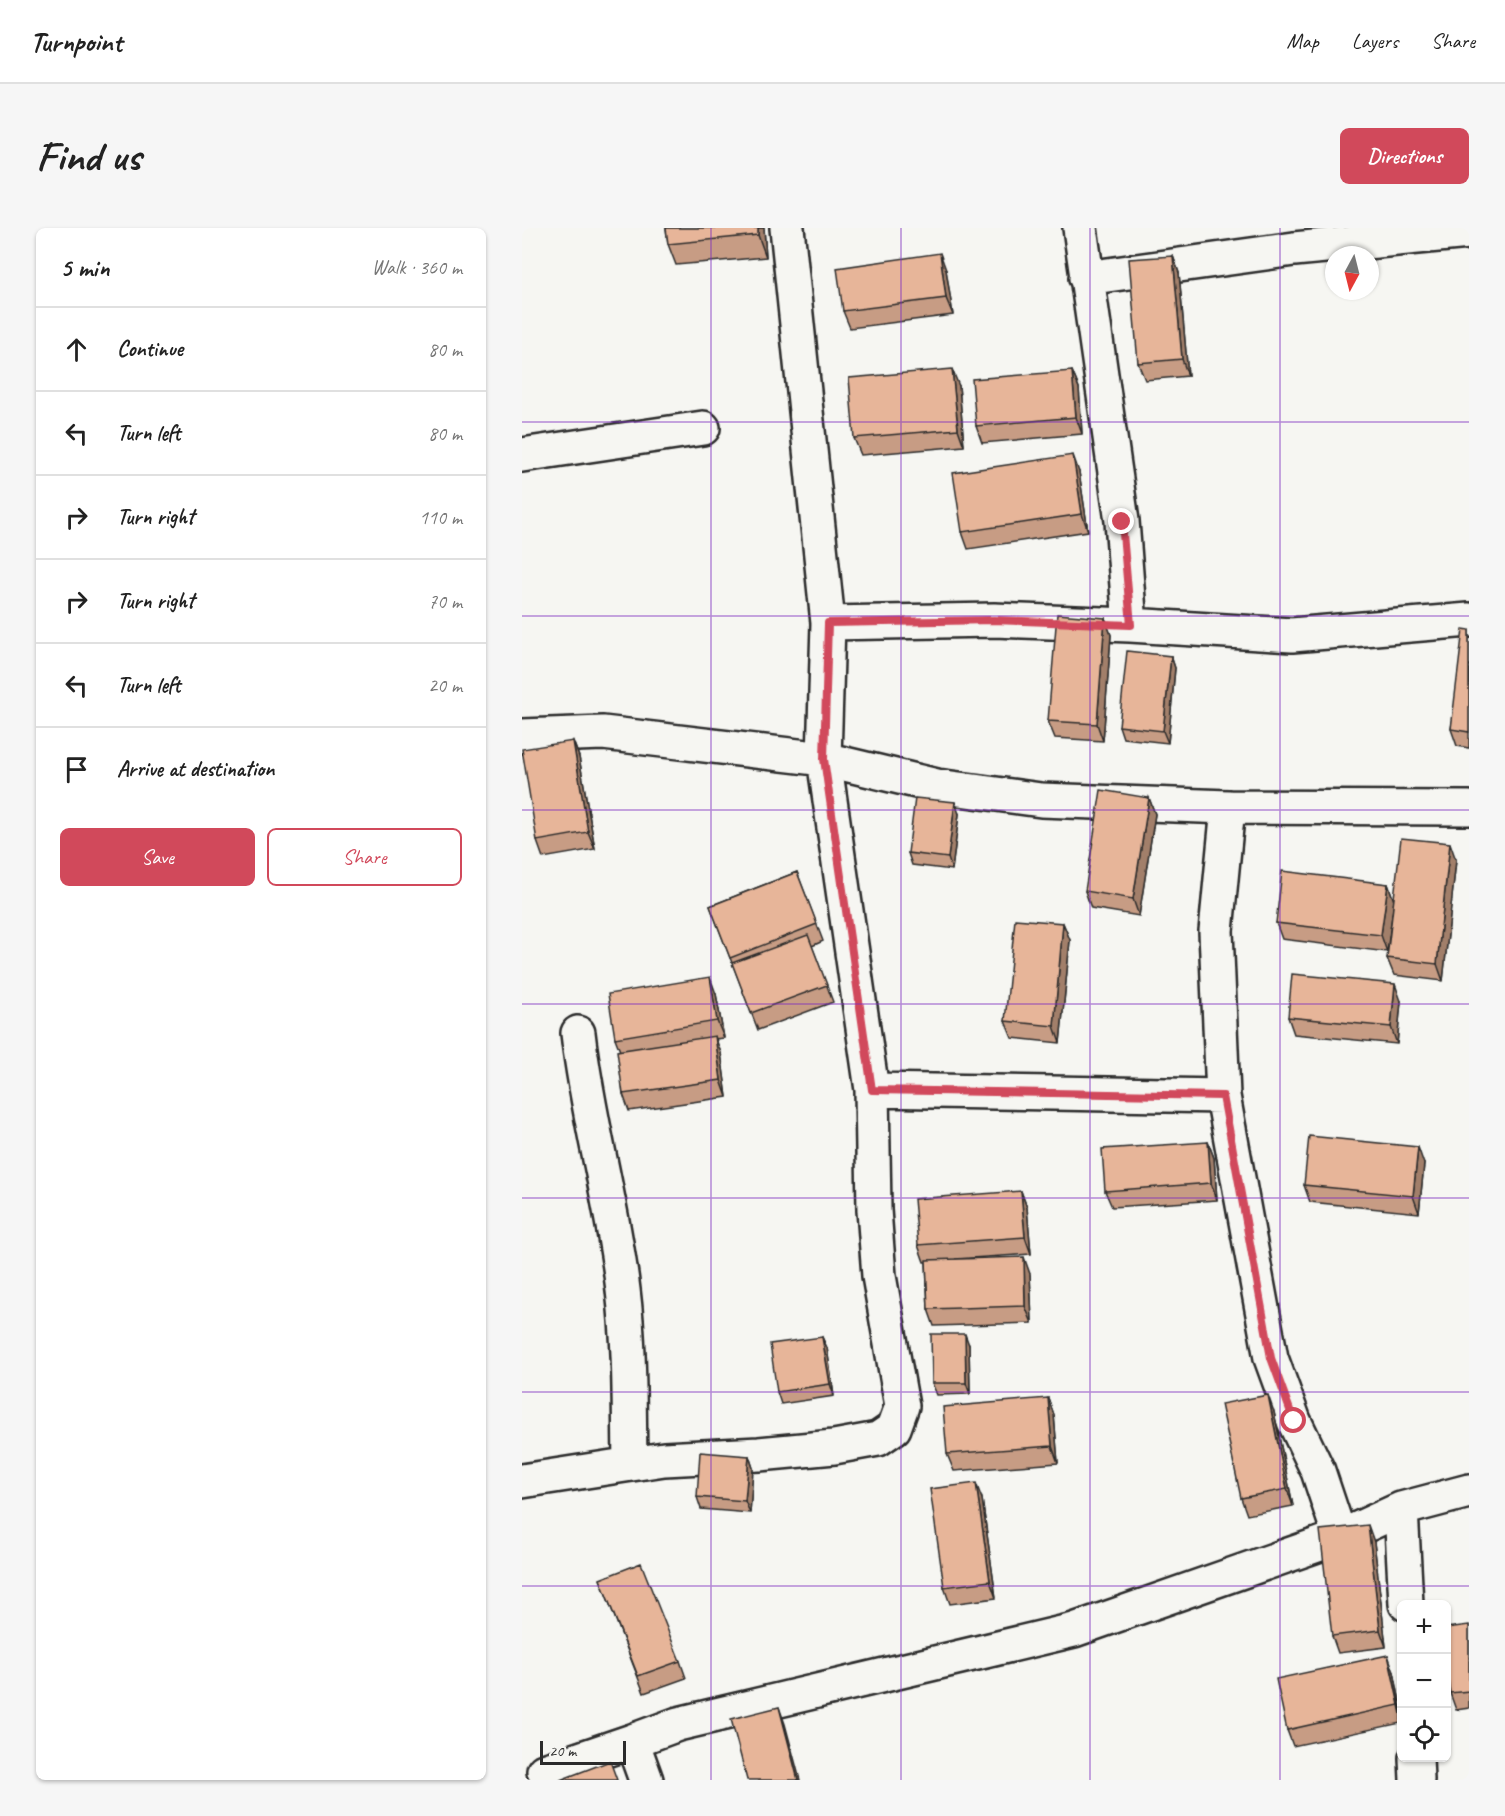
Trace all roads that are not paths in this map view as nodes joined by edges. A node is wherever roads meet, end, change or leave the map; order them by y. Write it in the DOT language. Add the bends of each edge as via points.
graph roads {
  1 [pos="787,228"];
  2 [pos="1080,228"];
  3 [pos="1469,232"];
  4 [pos="1378,235"];
  5 [pos="1086,278"];
  6 [pos="703,428"];
  7 [pos="522,455"];
  8 [pos="1469,620"];
  9 [pos="828,623"];
  10 [pos="1131,625"];
  11 [pos="522,735"];
  12 [pos="824,759"];
  13 [pos="1228,807"];
  14 [pos="1469,808"];
  15 [pos="578,1034"];
  16 [pos="872,1090"];
  17 [pos="1223,1096"];
  18 [pos="630,1463"];
  19 [pos="522,1481"];
  20 [pos="1469,1491"];
  21 [pos="1401,1509"];
  22 [pos="1340,1537"];
  23 [pos="1406,1600"];
  24 [pos="632,1741"];
  25 [pos="1416,1762"];
  26 [pos="544,1772"];
  27 [pos="646,1780"];
  28 [pos="1417,1780"];
  1 -- 9 [label="street"];
  2 -- 5 [label="street"];
  3 -- 4 [label="street"];
  4 -- 5 [label="street"];
  5 -- 10 [label="street" via="1122,522"];
  6 -- 7 [label="street"];
  8 -- 10 [label="street" via="1292,635"];
  9 -- 10 [label="street" via="994,620"];
  9 -- 12 [label="street"];
  11 -- 12 [label="street" via="603,734"];
  12 -- 13 [label="street" via="937,786 1041,800"];
  12 -- 16 [label="street"];
  13 -- 14 [label="street"];
  13 -- 17 [label="street" via="1216,931"];
  15 -- 18 [label="street" via="584,1088 623,1290"];
  16 -- 17 [label="street"];
  16 -- 18 [label="street" via="879,1276 902,1406 894,1428 878,1439 834,1447"];
  17 -- 22 [label="street" via="1271,1358"];
  18 -- 19 [label="street"];
  20 -- 21 [label="street"];
  21 -- 22 [label="street"];
  21 -- 23 [label="street"];
  22 -- 24 [label="street" via="1074,1630 678,1724"];
  24 -- 26 [label="street"];
  24 -- 27 [label="street"];
  25 -- 28 [label="street"];
}
